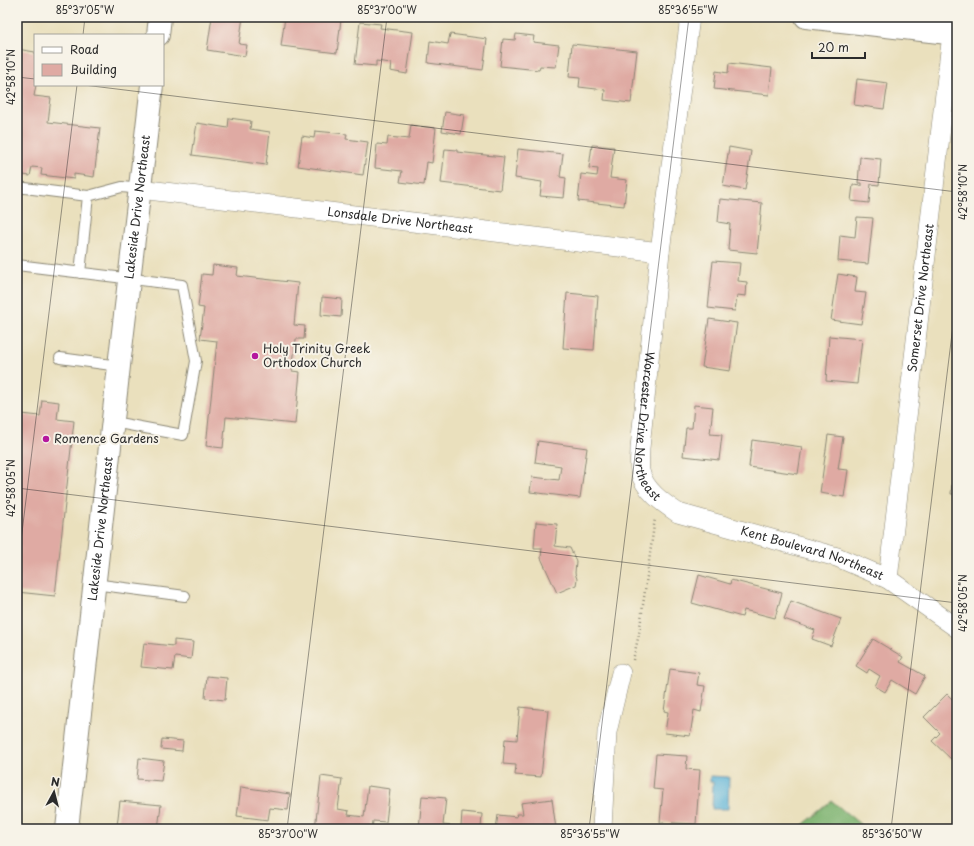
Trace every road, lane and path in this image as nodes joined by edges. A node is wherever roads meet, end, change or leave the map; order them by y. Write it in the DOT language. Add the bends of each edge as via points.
graph roads {
  1 [pos="160,17"];
  2 [pos="690,17"];
  3 [pos="806,17"];
  4 [pos="955,28"];
  5 [pos="158,34"];
  6 [pos="152,86"];
  7 [pos="17,187"];
  8 [pos="140,189"];
  9 [pos="88,196"];
  10 [pos="660,252"];
  11 [pos="17,265"];
  12 [pos="80,273"];
  13 [pos="130,279"];
  14 [pos="60,358"];
  15 [pos="119,366"];
  16 [pos="113,422"];
  17 [pos="657,499"];
  18 [pos="888,579"];
  19 [pos="94,584"];
  20 [pos="185,596"];
  21 [pos="957,628"];
  22 [pos="621,673"];
  23 [pos="67,829"];
  24 [pos="602,829"];
  1 -- 5 [label="street"];
  2 -- 10 [label="street, Worcester Drive Northeast"];
  3 -- 4 [label="street"];
  4 -- 18 [label="street, Somerset Drive Northeast"];
  6 -- 8 [label="street, Lakeside Drive Northeast"];
  7 -- 9 [label="lane"];
  8 -- 9 [label="lane" via="122,186"];
  8 -- 10 [label="street, Lonsdale Drive Northeast"];
  8 -- 13 [label="street, Lakeside Drive Northeast"];
  9 -- 12 [label="lane"];
  10 -- 17 [label="street, Worcester Drive Northeast" via="640,448 640,471 646,485"];
  11 -- 12 [label="lane"];
  12 -- 13 [label="lane"];
  13 -- 15 [label="street, Lakeside Drive Northeast"];
  13 -- 16 [label="lane" via="182,285 196,361 183,435"];
  14 -- 15 [label="lane"];
  15 -- 16 [label="street, Lakeside Drive Northeast"];
  16 -- 19 [label="street, Lakeside Drive Northeast"];
  17 -- 18 [label="street, Kent Boulevard Northeast" via="678,513 837,557"];
  17 -- 22 [label="path, Worcester Drive Northeast" via="639,634 633,661"];
  18 -- 21 [label="street, Kent Boulevard Northeast"];
  19 -- 20 [label="lane"];
  19 -- 23 [label="street, Lakeside Drive Northeast"];
  22 -- 24 [label="street" via="607,732"];
}
